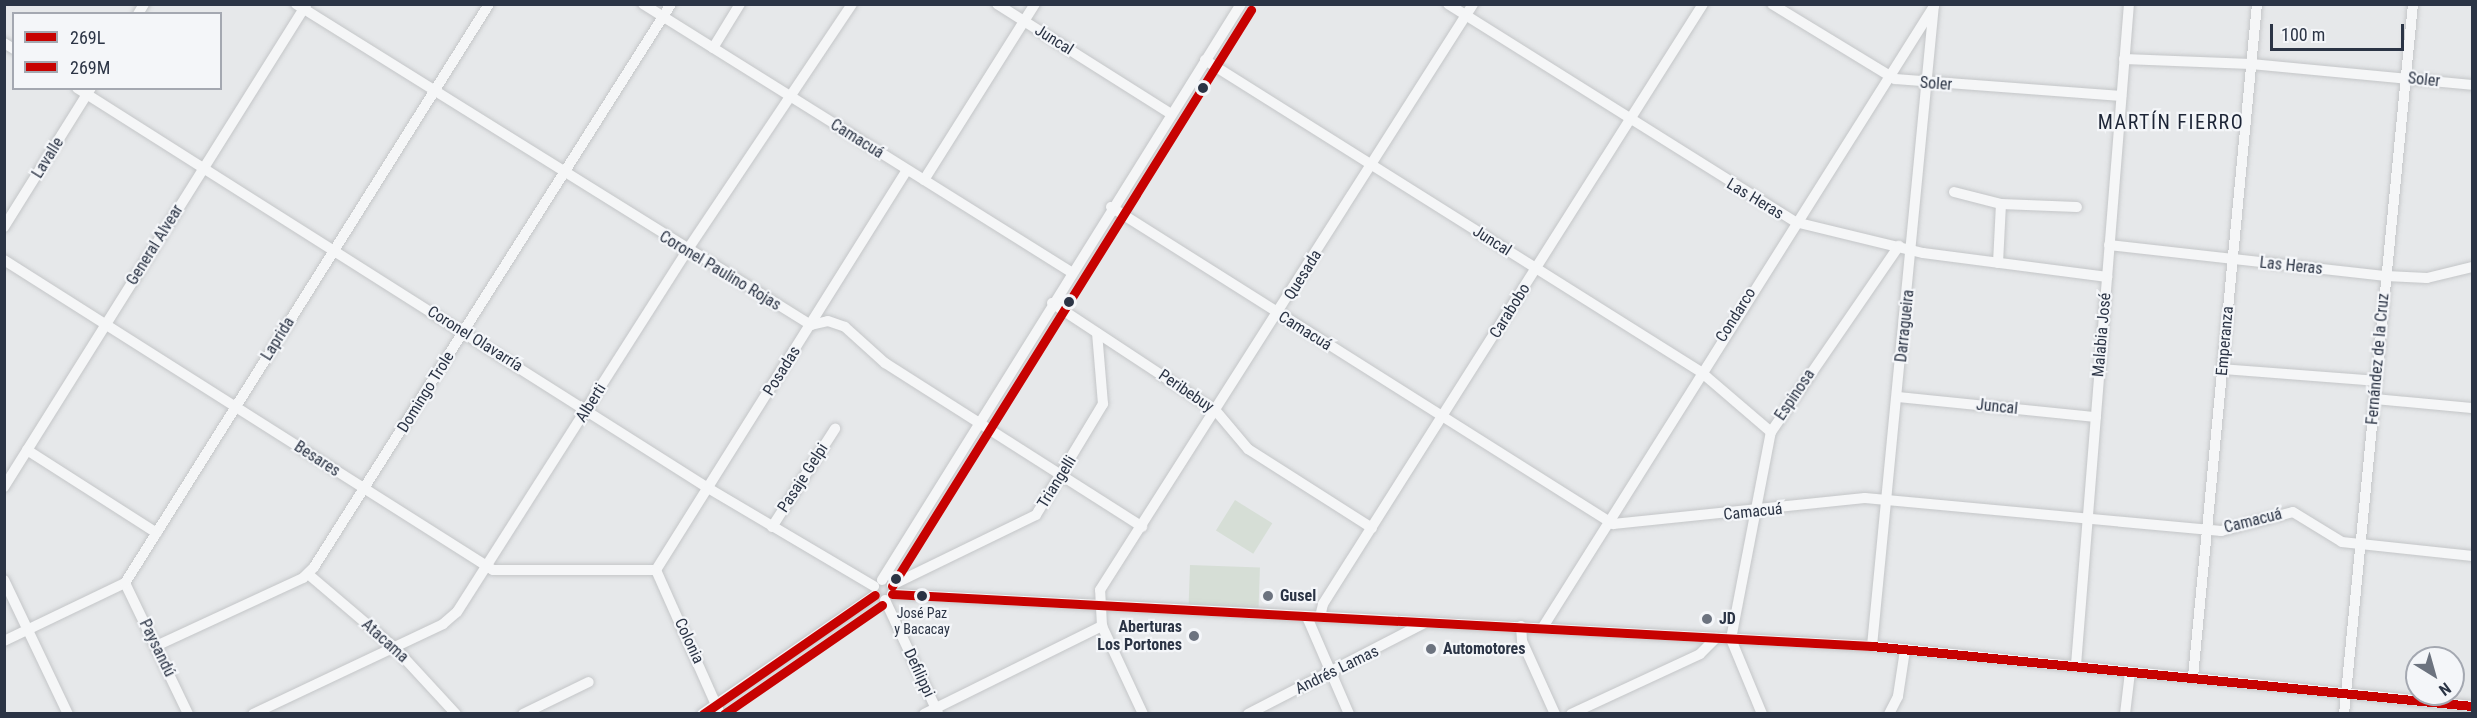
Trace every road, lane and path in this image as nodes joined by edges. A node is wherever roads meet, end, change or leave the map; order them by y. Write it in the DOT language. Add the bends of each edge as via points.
graph roads {
  1 [pos="489,4"];
  2 [pos="643,4"];
  3 [pos="671,4"];
  4 [pos="740,4"];
  5 [pos="852,4"];
  6 [pos="997,4"];
  7 [pos="1035,4"];
  8 [pos="1241,4"];
  9 [pos="1448,4"];
  10 [pos="1473,4"];
  11 [pos="1703,4"];
  12 [pos="1772,4"];
  13 [pos="2129,4"];
  14 [pos="2257,4"];
  15 [pos="2413,4"];
  16 [pos="1934,5"];
  17 [pos="302,6"];
  18 [pos="1466,16"];
  19 [pos="663,17"];
  20 [pos="1024,22"];
  21 [pos="713,48"];
  22 [pos="2124,59"];
  23 [pos="1205,60"];
  24 [pos="2251,64"];
  25 [pos="1888,76"];
  26 [pos="2407,78"];
  27 [pos="1927,83"];
  28 [pos="2472,85"];
  29 [pos="89,92"];
  30 [pos="434,92"];
  31 [pos="2121,96"];
  32 [pos="793,99"];
  33 [pos="1171,114"];
  34 [pos="1629,122"];
  35 [pos="205,166"];
  36 [pos="1371,166"];
  37 [pos="907,170"];
  38 [pos="563,174"];
  39 [pos="924,180"];
  40 [pos="1954,192"];
  41 [pos="2001,204"];
  42 [pos="1111,207"];
  43 [pos="2077,207"];
  44 [pos="1795,222"];
  45 [pos="4,227"];
  46 [pos="2109,245"];
  47 [pos="1899,246"];
  48 [pos="335,249"];
  49 [pos="1913,250"];
  50 [pos="686,252"];
  51 [pos="4,260"];
  52 [pos="2232,260"];
  53 [pos="1998,263"];
  54 [pos="2472,267"];
  55 [pos="1536,269"];
  56 [pos="1071,272"];
  57 [pos="2386,276"];
  58 [pos="2107,277"];
  59 [pos="1052,303"];
  60 [pos="1278,314"];
  61 [pos="106,324"];
  62 [pos="811,325"];
  63 [pos="464,332"];
  64 [pos="1097,333"];
  65 [pos="2222,369"];
  66 [pos="1701,372"];
  67 [pos="2377,381"];
  68 [pos="1898,397"];
  69 [pos="2375,399"];
  70 [pos="236,407"];
  71 [pos="2472,408"];
  72 [pos="587,410"];
  73 [pos="1216,411"];
  74 [pos="2096,417"];
  75 [pos="1444,418"];
  76 [pos="977,422"];
  77 [pos="835,429"];
  78 [pos="1771,432"];
  79 [pos="27,450"];
  80 [pos="1062,475"];
  81 [pos="4,487"];
  82 [pos="708,488"];
  83 [pos="365,489"];
  84 [pos="1888,499"];
  85 [pos="1755,512"];
  86 [pos="2088,517"];
  87 [pos="1607,521"];
  88 [pos="772,527"];
  89 [pos="1142,527"];
  90 [pos="1372,528"];
  91 [pos="2207,529"];
  92 [pos="157,532"];
  93 [pos="2360,545"];
  94 [pos="2472,556"];
  95 [pos="488,568"];
  96 [pos="656,570"];
  97 [pos="308,574"];
  98 [pos="4,580"];
  99 [pos="125,583"];
  100 [pos="883,590"];
  101 [pos="1099,607"];
  102 [pos="1307,617"];
  103 [pos="1320,617"];
  104 [pos="1424,623"];
  105 [pos="1102,626"];
  106 [pos="1521,626"];
  107 [pos="1543,627"];
  108 [pos="28,630"];
  109 [pos="1716,638"];
  110 [pos="1731,639"];
  111 [pos="4,641"];
  112 [pos="156,646"];
  113 [pos="1872,646"];
  114 [pos="395,648"];
  115 [pos="1905,650"];
  116 [pos="2076,665"];
  117 [pos="2130,672"];
  118 [pos="1331,674"];
  119 [pos="2193,677"];
  120 [pos="589,682"];
  121 [pos="2346,695"];
  122 [pos="2472,706"];
  123 [pos="718,709"];
  124 [pos="937,711"];
  125 [pos="68,714"];
  126 [pos="188,714"];
  127 [pos="253,714"];
  128 [pos="456,714"];
  129 [pos="523,714"];
  130 [pos="702,714"];
  131 [pos="924,714"];
  132 [pos="1143,714"];
  133 [pos="1248,714"];
  134 [pos="1349,714"];
  135 [pos="1555,714"];
  136 [pos="1571,714"];
  137 [pos="1762,714"];
  138 [pos="1889,714"];
  139 [pos="2125,714"];
  140 [pos="2344,714"];
  1 -- 30 [label="street, Laprida"];
  2 -- 19 [label="street, Camacuá"];
  3 -- 19 [label="street, Domingo Trole"];
  4 -- 21 [label="street"];
  5 -- 32 [label="street, Alberti"];
  6 -- 20 [label="street, Juncal"];
  7 -- 20 [label="street"];
  8 -- 23 [label="street"];
  9 -- 18 [label="street, Las Heras"];
  10 -- 18 [label="street, Quesada"];
  11 -- 34 [label="street, Carabobo"];
  12 -- 25 [label="street, Soler"];
  13 -- 22 [label="street, Malabia José"];
  14 -- 24 [label="street, Emperanza"];
  15 -- 26 [label="street, Fernández de la Cruz"];
  16 -- 25 [label="street, Condarco"];
  16 -- 27 [label="street, Darragueira"];
  17 -- 30 [label="street, Coronel Paulino Rojas"];
  17 -- 35 [label="street, General Alvear"];
  18 -- 34 [label="street, Las Heras"];
  18 -- 36 [label="street, Quesada"];
  19 -- 21 [label="street, Camacuá"];
  19 -- 38 [label="street, Domingo Trole"];
  20 -- 33 [label="street, Juncal"];
  20 -- 39 [label="street"];
  21 -- 32 [label="street, Camacuá"];
  22 -- 24 [label="street, Soler"];
  22 -- 31 [label="street, Malabia José"];
  23 -- 33 [label="street"];
  23 -- 36 [label="street, Juncal"];
  24 -- 26 [label="street, Soler"];
  24 -- 52 [label="street, Emperanza"];
  25 -- 27 [label="street, Soler"];
  25 -- 44 [label="street, Condarco"];
  26 -- 28 [label="street, Soler"];
  26 -- 57 [label="street, Fernández de la Cruz"];
  27 -- 31 [label="street, Soler"];
  27 -- 49 [label="street, Darragueira"];
  29 -- 35 [label="street, Coronel Olavarría"];
  29 -- 45 [label="street, Lavalle"];
  30 -- 38 [label="street, Coronel Paulino Rojas"];
  30 -- 48 [label="street, Laprida"];
  31 -- 46 [label="street, Malabia José"];
  32 -- 37 [label="street, Camacuá"];
  32 -- 50 [label="street, Alberti"];
  33 -- 42 [label="street"];
  34 -- 44 [label="street, Las Heras"];
  34 -- 55 [label="street, Carabobo"];
  35 -- 48 [label="street, Coronel Olavarría"];
  35 -- 61 [label="street, General Alvear"];
  36 -- 55 [label="street, Juncal"];
  36 -- 60 [label="street, Quesada"];
  37 -- 39 [label="street, Camacuá"];
  37 -- 62 [label="street, Posadas"];
  38 -- 50 [label="street, Coronel Paulino Rojas"];
  38 -- 63 [label="street, Domingo Trole"];
  39 -- 56 [label="street, Camacuá"];
  40 -- 41 [label="street"];
  41 -- 43 [label="street"];
  41 -- 53 [label="street"];
  42 -- 56 [label="street"];
  42 -- 60 [label="street, Camacuá"];
  44 -- 47 [label="street, Las Heras"];
  44 -- 66 [label="street, Condarco"];
  46 -- 52 [label="street, Las Heras"];
  46 -- 58 [label="street, Malabia José"];
  47 -- 49 [label="street, Las Heras"];
  47 -- 78 [label="street, Espinosa"];
  48 -- 63 [label="street, Coronel Olavarría"];
  48 -- 70 [label="street, Laprida"];
  49 -- 53 [label="street, Las Heras"];
  49 -- 68 [label="street, Darragueira"];
  50 -- 62 [label="street, Coronel Paulino Rojas"];
  50 -- 72 [label="street, Alberti"];
  51 -- 61 [label="street, Besares"];
  52 -- 57 [label="street, Las Heras"];
  52 -- 65 [label="street, Emperanza"];
  53 -- 58 [label="street, Las Heras"];
  54 -- 57 [label="street, Las Heras" via="2427,278"];
  55 -- 66 [label="street, Juncal"];
  55 -- 75 [label="street, Carabobo"];
  56 -- 59 [label="street"];
  57 -- 67 [label="street, Fernández de la Cruz"];
  58 -- 74 [label="street, Malabia José"];
  59 -- 64 [label="street, Peribebuy"];
  59 -- 76 [label="street"];
  60 -- 73 [label="street, Quesada"];
  60 -- 75 [label="street, Camacuá"];
  61 -- 70 [label="street, Besares"];
  61 -- 79 [label="street, General Alvear"];
  62 -- 76 [label="street, Coronel Paulino Rojas" via="828,321 845,327 885,363"];
  62 -- 82 [label="street, Posadas"];
  63 -- 72 [label="street, Coronel Olavarría"];
  63 -- 83 [label="street, Domingo Trole"];
  64 -- 73 [label="street, Peribebuy"];
  64 -- 80 [label="street, Triangelli" via="1103,404"];
  65 -- 67 [label="street"];
  65 -- 91 [label="street, Emperanza"];
  66 -- 78 [label="street, Juncal"];
  66 -- 87 [label="street, Condarco"];
  67 -- 69 [label="street, Fernández de la Cruz"];
  68 -- 74 [label="street, Juncal"];
  68 -- 84 [label="street, Darragueira"];
  69 -- 71 [label="street"];
  69 -- 93 [label="street, Fernández de la Cruz"];
  70 -- 83 [label="street, Besares"];
  70 -- 92 [label="street, Laprida"];
  72 -- 82 [label="street, Coronel Olavarría"];
  72 -- 95 [label="street, Alberti"];
  73 -- 89 [label="street, Quesada"];
  73 -- 90 [label="street, Peribebuy" via="1248,449"];
  74 -- 86 [label="street, Malabia José"];
  75 -- 87 [label="street, Camacuá"];
  75 -- 90 [label="street, Carabobo"];
  76 -- 80 [label="street, Coronel Paulino Rojas"];
  76 -- 100 [label="street"];
  77 -- 88 [label="street, Pasaje Gelpi"];
  78 -- 85 [label="street, Espinosa"];
  79 -- 81 [label="street, General Alvear"];
  79 -- 92 [label="street"];
  80 -- 89 [label="street, Coronel Paulino Rojas"];
  80 -- 100 [label="street, Triangelli" via="1031,521"];
  82 -- 88 [label="street, Coronel Olavarría"];
  82 -- 96 [label="street, Posadas"];
  83 -- 95 [label="street, Besares"];
  83 -- 97 [label="street, Domingo Trole"];
  84 -- 85 [label="street, Camacuá"];
  84 -- 86 [label="street, Camacuá"];
  84 -- 113 [label="street, Darragueira"];
  85 -- 87 [label="street, Camacuá"];
  85 -- 110 [label="street, Espinosa"];
  86 -- 91 [label="street, Camacuá"];
  86 -- 116 [label="street, Malabia José"];
  87 -- 107 [label="street, Condarco"];
  88 -- 100 [label="street, Coronel Olavarría"];
  89 -- 101 [label="street, Quesada" via="1100,590"];
  90 -- 103 [label="street, Carabobo"];
  91 -- 93 [label="street, Camacuá" via="2293,512 2333,538"];
  91 -- 119 [label="street, Emperanza"];
  92 -- 99 [label="street, Laprida"];
  93 -- 94 [label="street, Camacuá"];
  93 -- 121 [label="street, Fernández de la Cruz"];
  95 -- 96 [label="street"];
  95 -- 114 [label="street, Alberti" via="450,619"];
  96 -- 123 [label="street, Colonia"];
  97 -- 112 [label="street"];
  97 -- 114 [label="street, Atacama"];
  98 -- 108 [label="street"];
  99 -- 108 [label="street"];
  99 -- 112 [label="street, Paysandú"];
  100 -- 101 [label="street"];
  100 -- 123 [label="street"];
  100 -- 124 [label="street, Defilippi"];
  101 -- 102 [label="street"];
  101 -- 105 [label="street"];
  102 -- 103 [label="street"];
  102 -- 118 [label="street"];
  103 -- 104 [label="street"];
  104 -- 106 [label="street"];
  104 -- 118 [label="street, Andrés Lamas"];
  105 -- 124 [label="street"];
  105 -- 132 [label="street"];
  106 -- 107 [label="street"];
  106 -- 135 [label="street" via="1522,641"];
  107 -- 109 [label="street"];
  108 -- 111 [label="street"];
  108 -- 125 [label="street"];
  109 -- 110 [label="street"];
  109 -- 136 [label="street" via="1700,654"];
  110 -- 113 [label="street"];
  110 -- 137 [label="street"];
  112 -- 126 [label="street, Paysandú"];
  113 -- 115 [label="street"];
  114 -- 127 [label="street, Alberti"];
  114 -- 128 [label="street, Atacama"];
  115 -- 116 [label="street"];
  115 -- 138 [label="street" via="1898,696"];
  116 -- 117 [label="street"];
  117 -- 119 [label="street"];
  117 -- 139 [label="street"];
  118 -- 133 [label="street, Andrés Lamas"];
  118 -- 134 [label="street"];
  119 -- 121 [label="street"];
  120 -- 129 [label="street"];
  121 -- 122 [label="street"];
  121 -- 140 [label="street, Fernández de la Cruz"];
  123 -- 130 [label="street"];
  124 -- 131 [label="street"];
}
